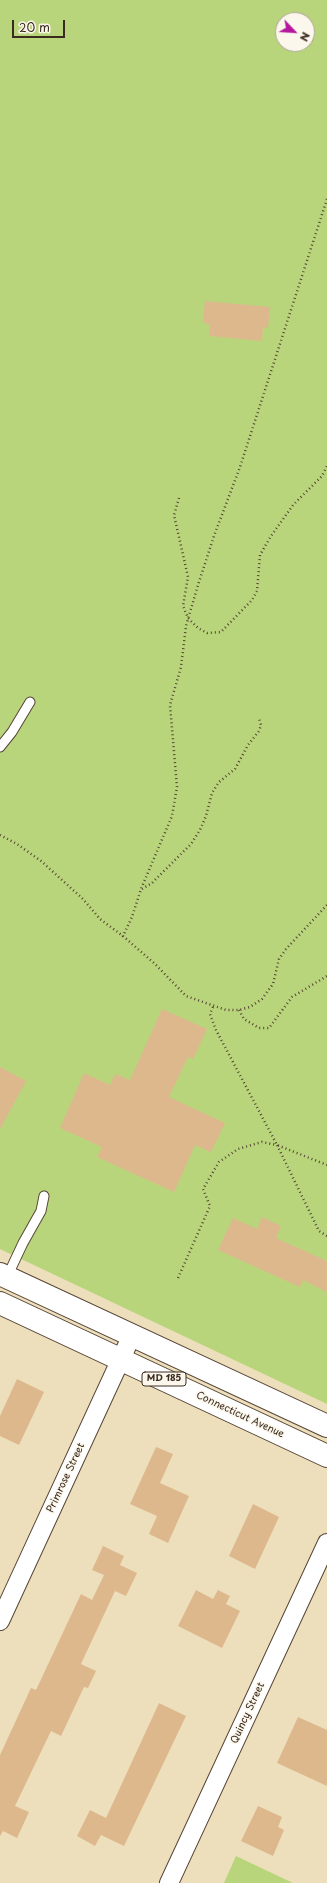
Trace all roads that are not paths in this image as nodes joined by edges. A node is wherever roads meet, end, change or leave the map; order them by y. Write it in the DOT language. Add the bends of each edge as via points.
graph roads {
  1 [pos="30,702"];
  2 [pos="0,748"];
  3 [pos="44,1196"];
  4 [pos="4,1276"];
  5 [pos="0,1303"];
  6 [pos="132,1335"];
  7 [pos="121,1359"];
  8 [pos="327,1426"];
  9 [pos="327,1456"];
  10 [pos="327,1544"];
  11 [pos="0,1621"];
  12 [pos="169,1883"];
  1 -- 2 [label="lane"];
  3 -- 4 [label="lane" via="41,1212"];
  4 -- 6 [label="main road, MD 185"];
  5 -- 7 [label="main road, Connecticut Avenue / MD 185"];
  6 -- 7 [label="street, Primrose Street"];
  6 -- 8 [label="main road, MD 185"];
  7 -- 9 [label="main road, Connecticut Avenue / MD 185"];
  7 -- 11 [label="street, Primrose Street"];
  10 -- 12 [label="street, Quincy Street"];
}
